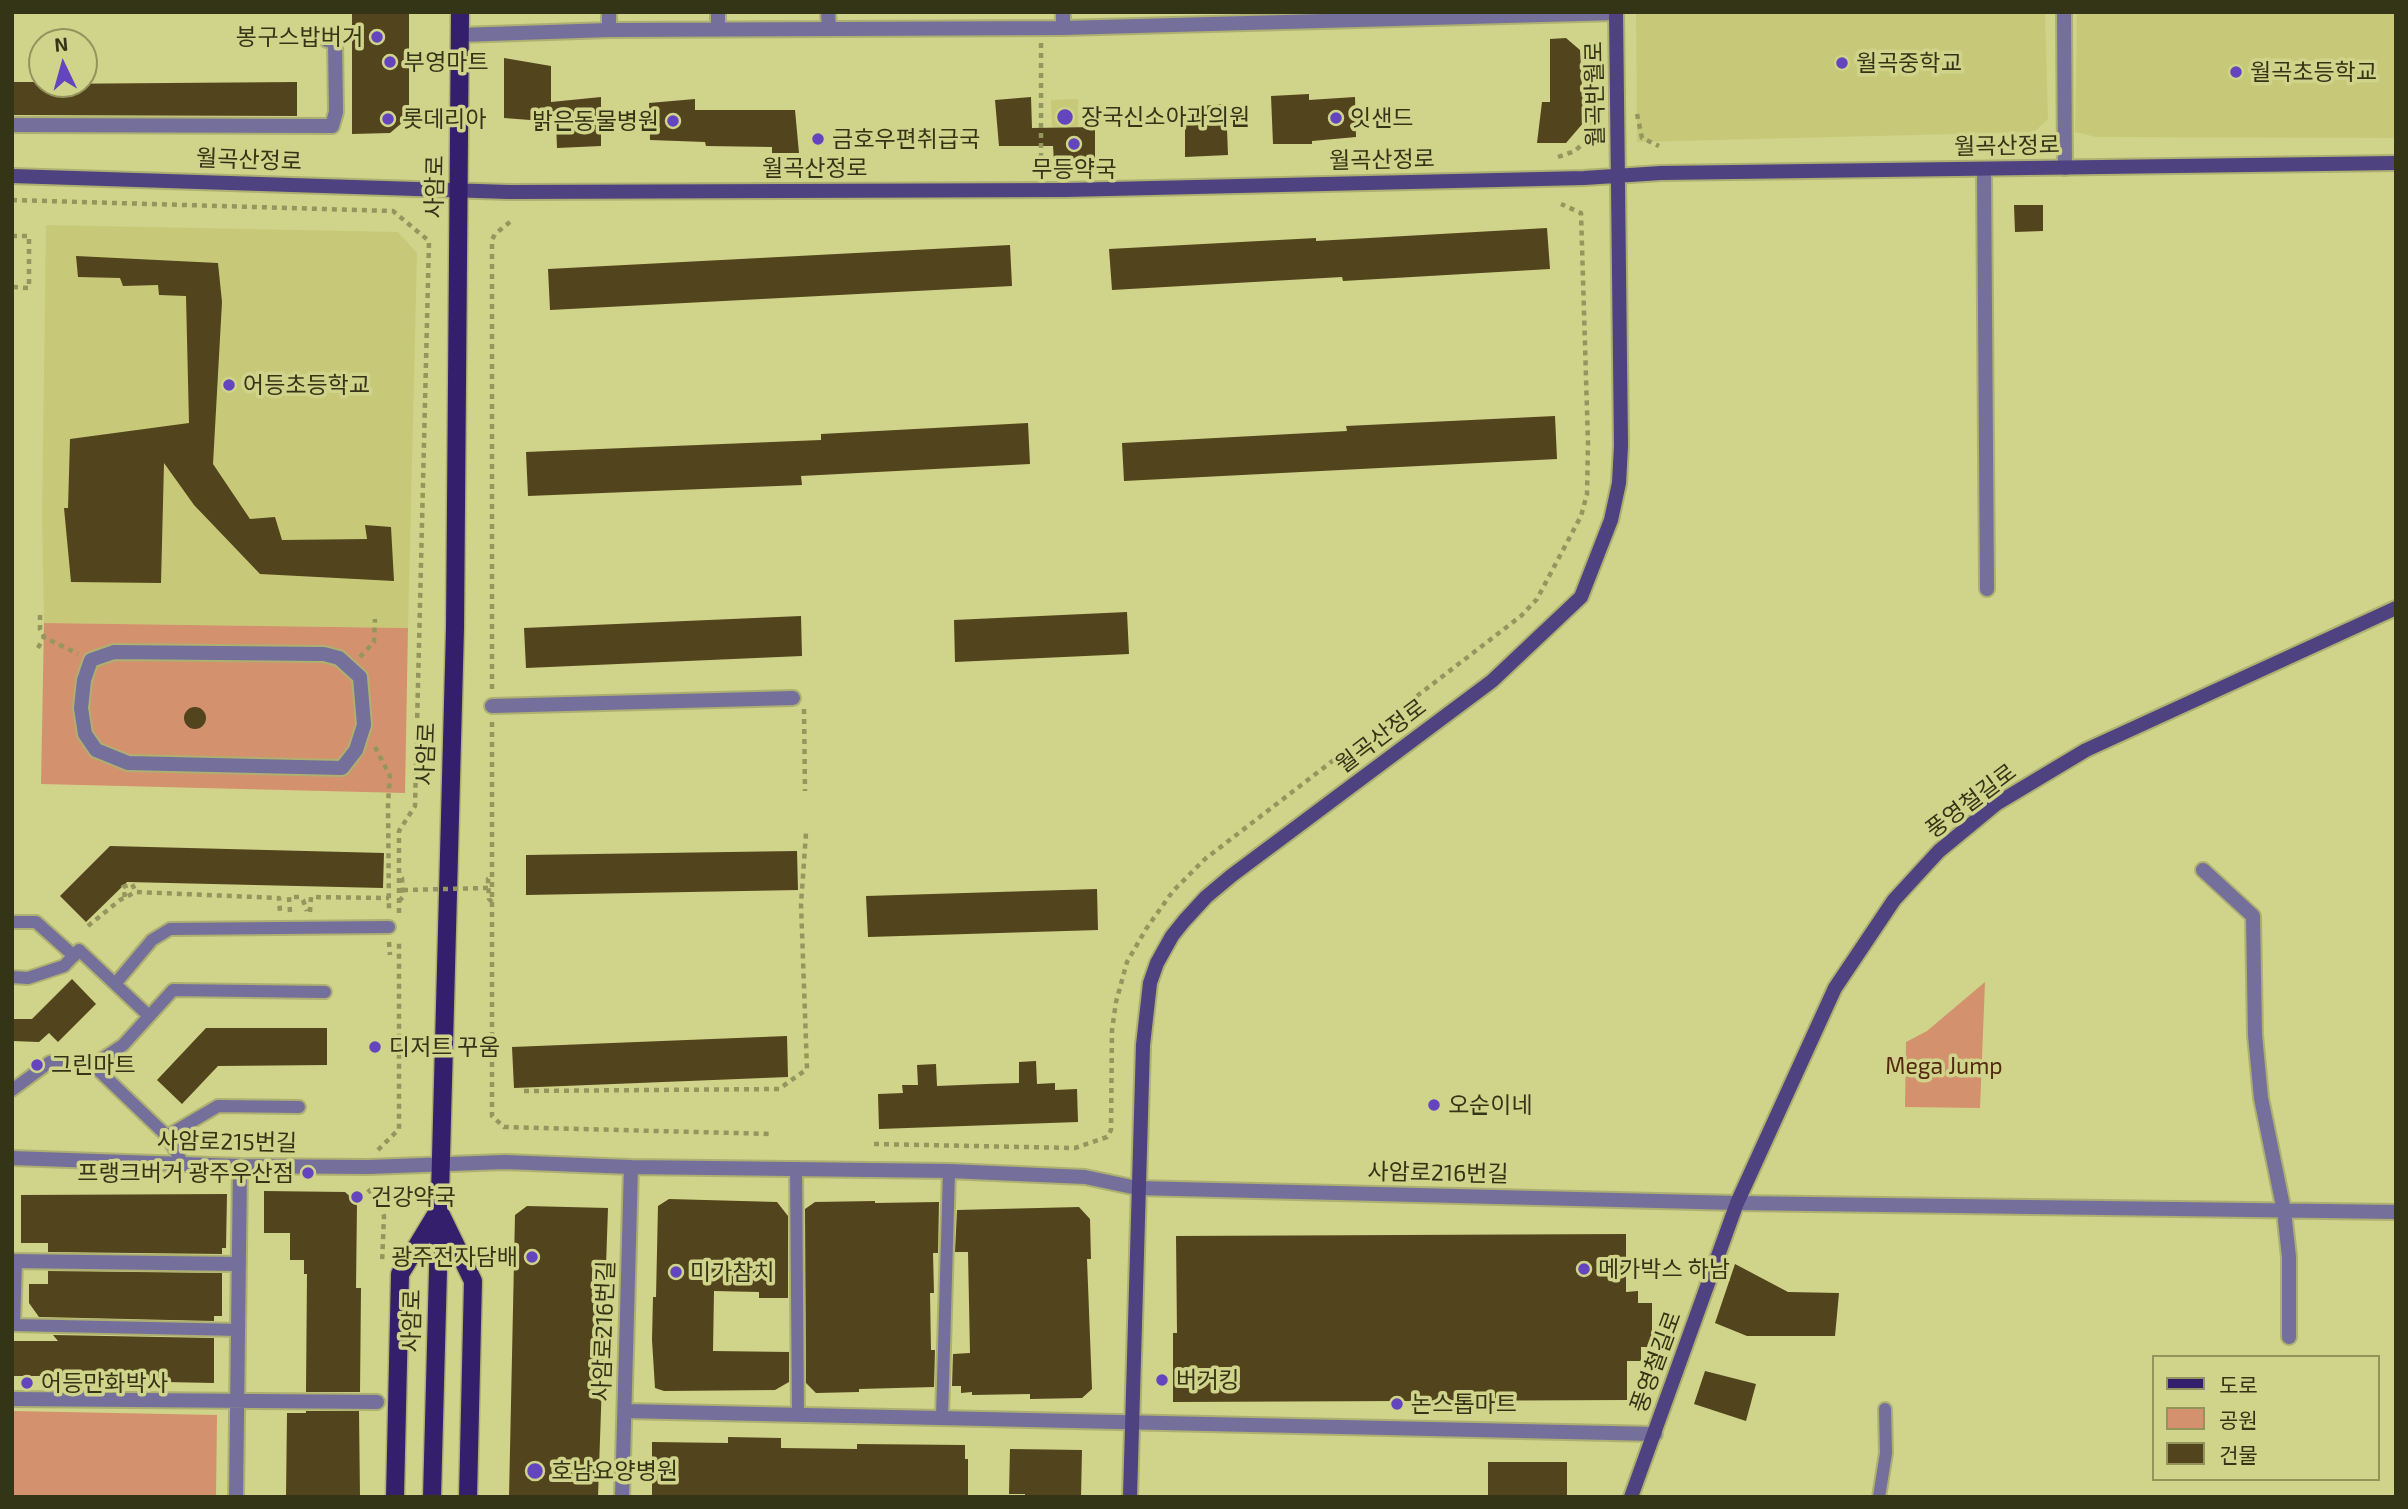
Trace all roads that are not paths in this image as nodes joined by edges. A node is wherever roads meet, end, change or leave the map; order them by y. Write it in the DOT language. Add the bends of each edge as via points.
graph roads {
  1 [pos="460,12"];
  2 [pos="609,12"];
  3 [pos="718,12"];
  4 [pos="828,12"];
  5 [pos="937,12"];
  6 [pos="1063,12"];
  7 [pos="2064,12"];
  8 [pos="1616,13"];
  9 [pos="1485,15"];
  10 [pos="1063,28"];
  11 [pos="829,29"];
  12 [pos="937,29"];
  13 [pos="609,30"];
  14 [pos="718,30"];
  15 [pos="460,36"];
  16 [pos="327,40"];
  17 [pos="12,125"];
  18 [pos="2396,163"];
  19 [pos="2066,168"];
  20 [pos="1984,170"];
  21 [pos="1618,174"];
  22 [pos="12,176"];
  23 [pos="460,189"];
  24 [pos="1987,589"];
  25 [pos="2396,608"];
  26 [pos="799,698"];
  27 [pos="492,706"];
  28 [pos="361,735"];
  29 [pos="2203,870"];
  30 [pos="12,922"];
  31 [pos="389,927"];
  32 [pos="74,956"];
  33 [pos="12,977"];
  34 [pos="115,984"];
  35 [pos="325,992"];
  36 [pos="149,1016"];
  37 [pos="93,1065"];
  38 [pos="12,1090"];
  39 [pos="299,1107"];
  40 [pos="167,1136"];
  41 [pos="12,1158"];
  42 [pos="183,1164"];
  43 [pos="440,1165"];
  44 [pos="240,1166"];
  45 [pos="631,1167"];
  46 [pos="796,1168"];
  47 [pos="949,1171"];
  48 [pos="1137,1188"];
  49 [pos="1737,1203"];
  50 [pos="439,1210"];
  51 [pos="2284,1211"];
  52 [pos="2396,1212"];
  53 [pos="14,1261"];
  54 [pos="239,1264"];
  55 [pos="239,1330"];
  56 [pos="2289,1337"];
  57 [pos="12,1399"];
  58 [pos="238,1402"];
  59 [pos="377,1402"];
  60 [pos="1885,1409"];
  61 [pos="625,1411"];
  62 [pos="798,1415"];
  63 [pos="942,1418"];
  64 [pos="1133,1422"];
  65 [pos="1655,1434"];
  66 [pos="236,1497"];
  67 [pos="395,1497"];
  68 [pos="432,1497"];
  69 [pos="468,1497"];
  70 [pos="622,1497"];
  71 [pos="1130,1497"];
  72 [pos="1631,1497"];
  73 [pos="1879,1497"];
  1 -- 15 [label="main road, 사암로"];
  2 -- 13 [label="street"];
  3 -- 14 [label="street"];
  4 -- 11 [label="street"];
  5 -- 12 [label="street"];
  6 -- 10 [label="street"];
  7 -- 19 [label="street"];
  8 -- 9 [label="street"];
  8 -- 21 [label="street, 월곡반월로"];
  9 -- 10 [label="street"];
  10 -- 12 [label="street"];
  11 -- 12 [label="street"];
  11 -- 14 [label="street"];
  13 -- 14 [label="street"];
  13 -- 15 [label="street"];
  15 -- 23 [label="main road, 사암로"];
  16 -- 17 [label="street" via="335,41 336,112 332,126"];
  18 -- 19 [label="street, 월곡산정로"];
  19 -- 20 [label="street, 월곡산정로"];
  20 -- 21 [label="street, 월곡산정로"];
  20 -- 24 [label="street"];
  21 -- 23 [label="street, 월곡산정로" via="1041,190"];
  21 -- 48 [label="street, 월곡산정로" via="1619,483 1611,520 1581,597 1492,681 1231,876 1172,936 1157,963 1146,1007"];
  22 -- 23 [label="street, 월곡산정로"];
  23 -- 43 [label="main road, 사암로" via="455,628"];
  25 -- 49 [label="street, 풍영철길로" via="2086,750 1996,804 1940,851 1894,901 1835,988"];
  26 -- 27 [label="street"];
  28 -- 28 [label="street" via="360,677 339,658 324,654 114,652 91,660 85,680 81,708 85,734 96,750 128,762 342,768"];
  29 -- 51 [label="street" via="2253,916 2253,998 2261,1098"];
  30 -- 32 [label="lane" via="36,922"];
  31 -- 34 [label="lane" via="170,929 152,940"];
  32 -- 33 [label="lane" via="64,966 28,978"];
  32 -- 34 [label="lane" via="79,950"];
  34 -- 36 [label="lane"];
  35 -- 36 [label="lane" via="173,990"];
  36 -- 37 [label="lane" via="123,1045"];
  37 -- 38 [label="lane" via="50,1062"];
  37 -- 40 [label="lane"];
  39 -- 40 [label="lane" via="218,1106"];
  40 -- 42 [label="lane"];
  41 -- 42 [label="street, 사암로215번길"];
  42 -- 44 [label="street, 사암로215번길"];
  43 -- 44 [label="street, 사암로215번길"];
  43 -- 45 [label="street, 사암로216번길" via="505,1162"];
  43 -- 50 [label="main road, 사암로"];
  44 -- 54 [label="street"];
  45 -- 46 [label="street, 사암로216번길"];
  45 -- 61 [label="street, 사암로216번길"];
  46 -- 47 [label="street, 사암로216번길"];
  46 -- 62 [label="lane"];
  47 -- 48 [label="street, 사암로216번길" via="1085,1177"];
  47 -- 63 [label="lane"];
  48 -- 49 [label="street, 사암로216번길"];
  48 -- 64 [label="street"];
  49 -- 51 [label="street"];
  49 -- 65 [label="street, 풍영철길로"];
  50 -- 67 [label="main road" via="400,1274"];
  50 -- 68 [label="main road, 사암로"];
  50 -- 69 [label="main road" via="473,1281"];
  51 -- 52 [label="street"];
  51 -- 56 [label="street"];
  53 -- 54 [label="street"];
  53 -- 55 [label="lane" via="14,1325"];
  54 -- 55 [label="street"];
  55 -- 58 [label="street"];
  57 -- 58 [label="street"];
  58 -- 59 [label="street"];
  58 -- 66 [label="street"];
  60 -- 73 [label="lane" via="1886,1453"];
  61 -- 62 [label="street"];
  61 -- 70 [label="street, 사암로216번길"];
  62 -- 63 [label="street"];
  63 -- 64 [label="street"];
  64 -- 65 [label="street"];
  64 -- 71 [label="street"];
  65 -- 72 [label="street, 풍영철길로"];
}
